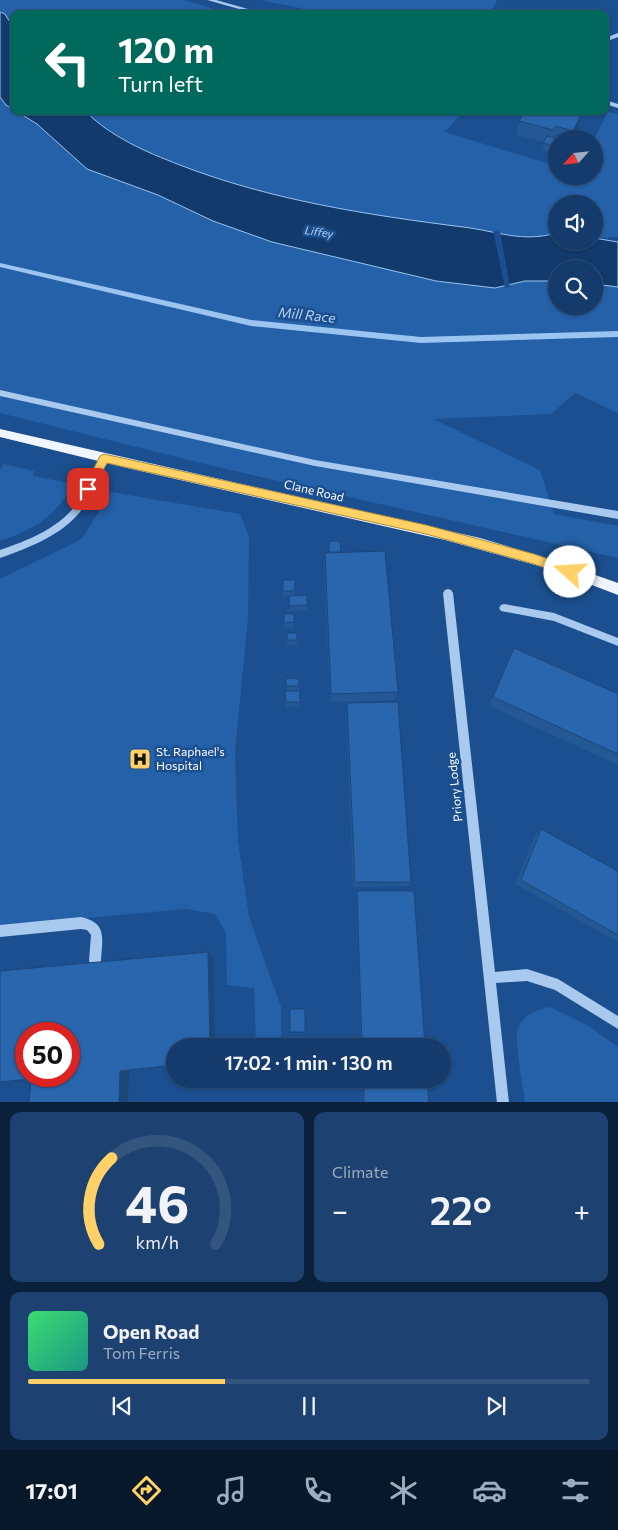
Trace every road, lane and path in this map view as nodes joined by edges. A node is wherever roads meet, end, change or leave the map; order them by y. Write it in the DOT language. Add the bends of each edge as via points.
graph roads {
  1 [pos="210,0"];
  2 [pos="249,10"];
  3 [pos="0,393"];
  4 [pos="0,433"];
  5 [pos="104,459"];
  6 [pos="618,515"];
  7 [pos="0,554"];
  8 [pos="618,589"];
  9 [pos="448,593"];
  10 [pos="504,608"];
  11 [pos="618,642"];
  12 [pos="0,931"];
  13 [pos="95,961"];
  14 [pos="489,978"];
  15 [pos="618,1023"];
  16 [pos="503,1102"];
  1 -- 2 [label="street"];
  3 -- 6 [label="street" via="315,463"];
  4 -- 5 [label="main road, Clane Road"];
  5 -- 7 [label="street" via="81,504 69,518 36,539"];
  5 -- 8 [label="main road, Clane Road" via="426,530 534,559"];
  9 -- 14 [label="street, Priory Lodge"];
  10 -- 11 [label="street" via="554,617"];
  12 -- 13 [label="street" via="81,923 90,925 97,934"];
  14 -- 15 [label="street" via="527,976 558,985"];
  14 -- 16 [label="street, Priory Lodge"];
}
